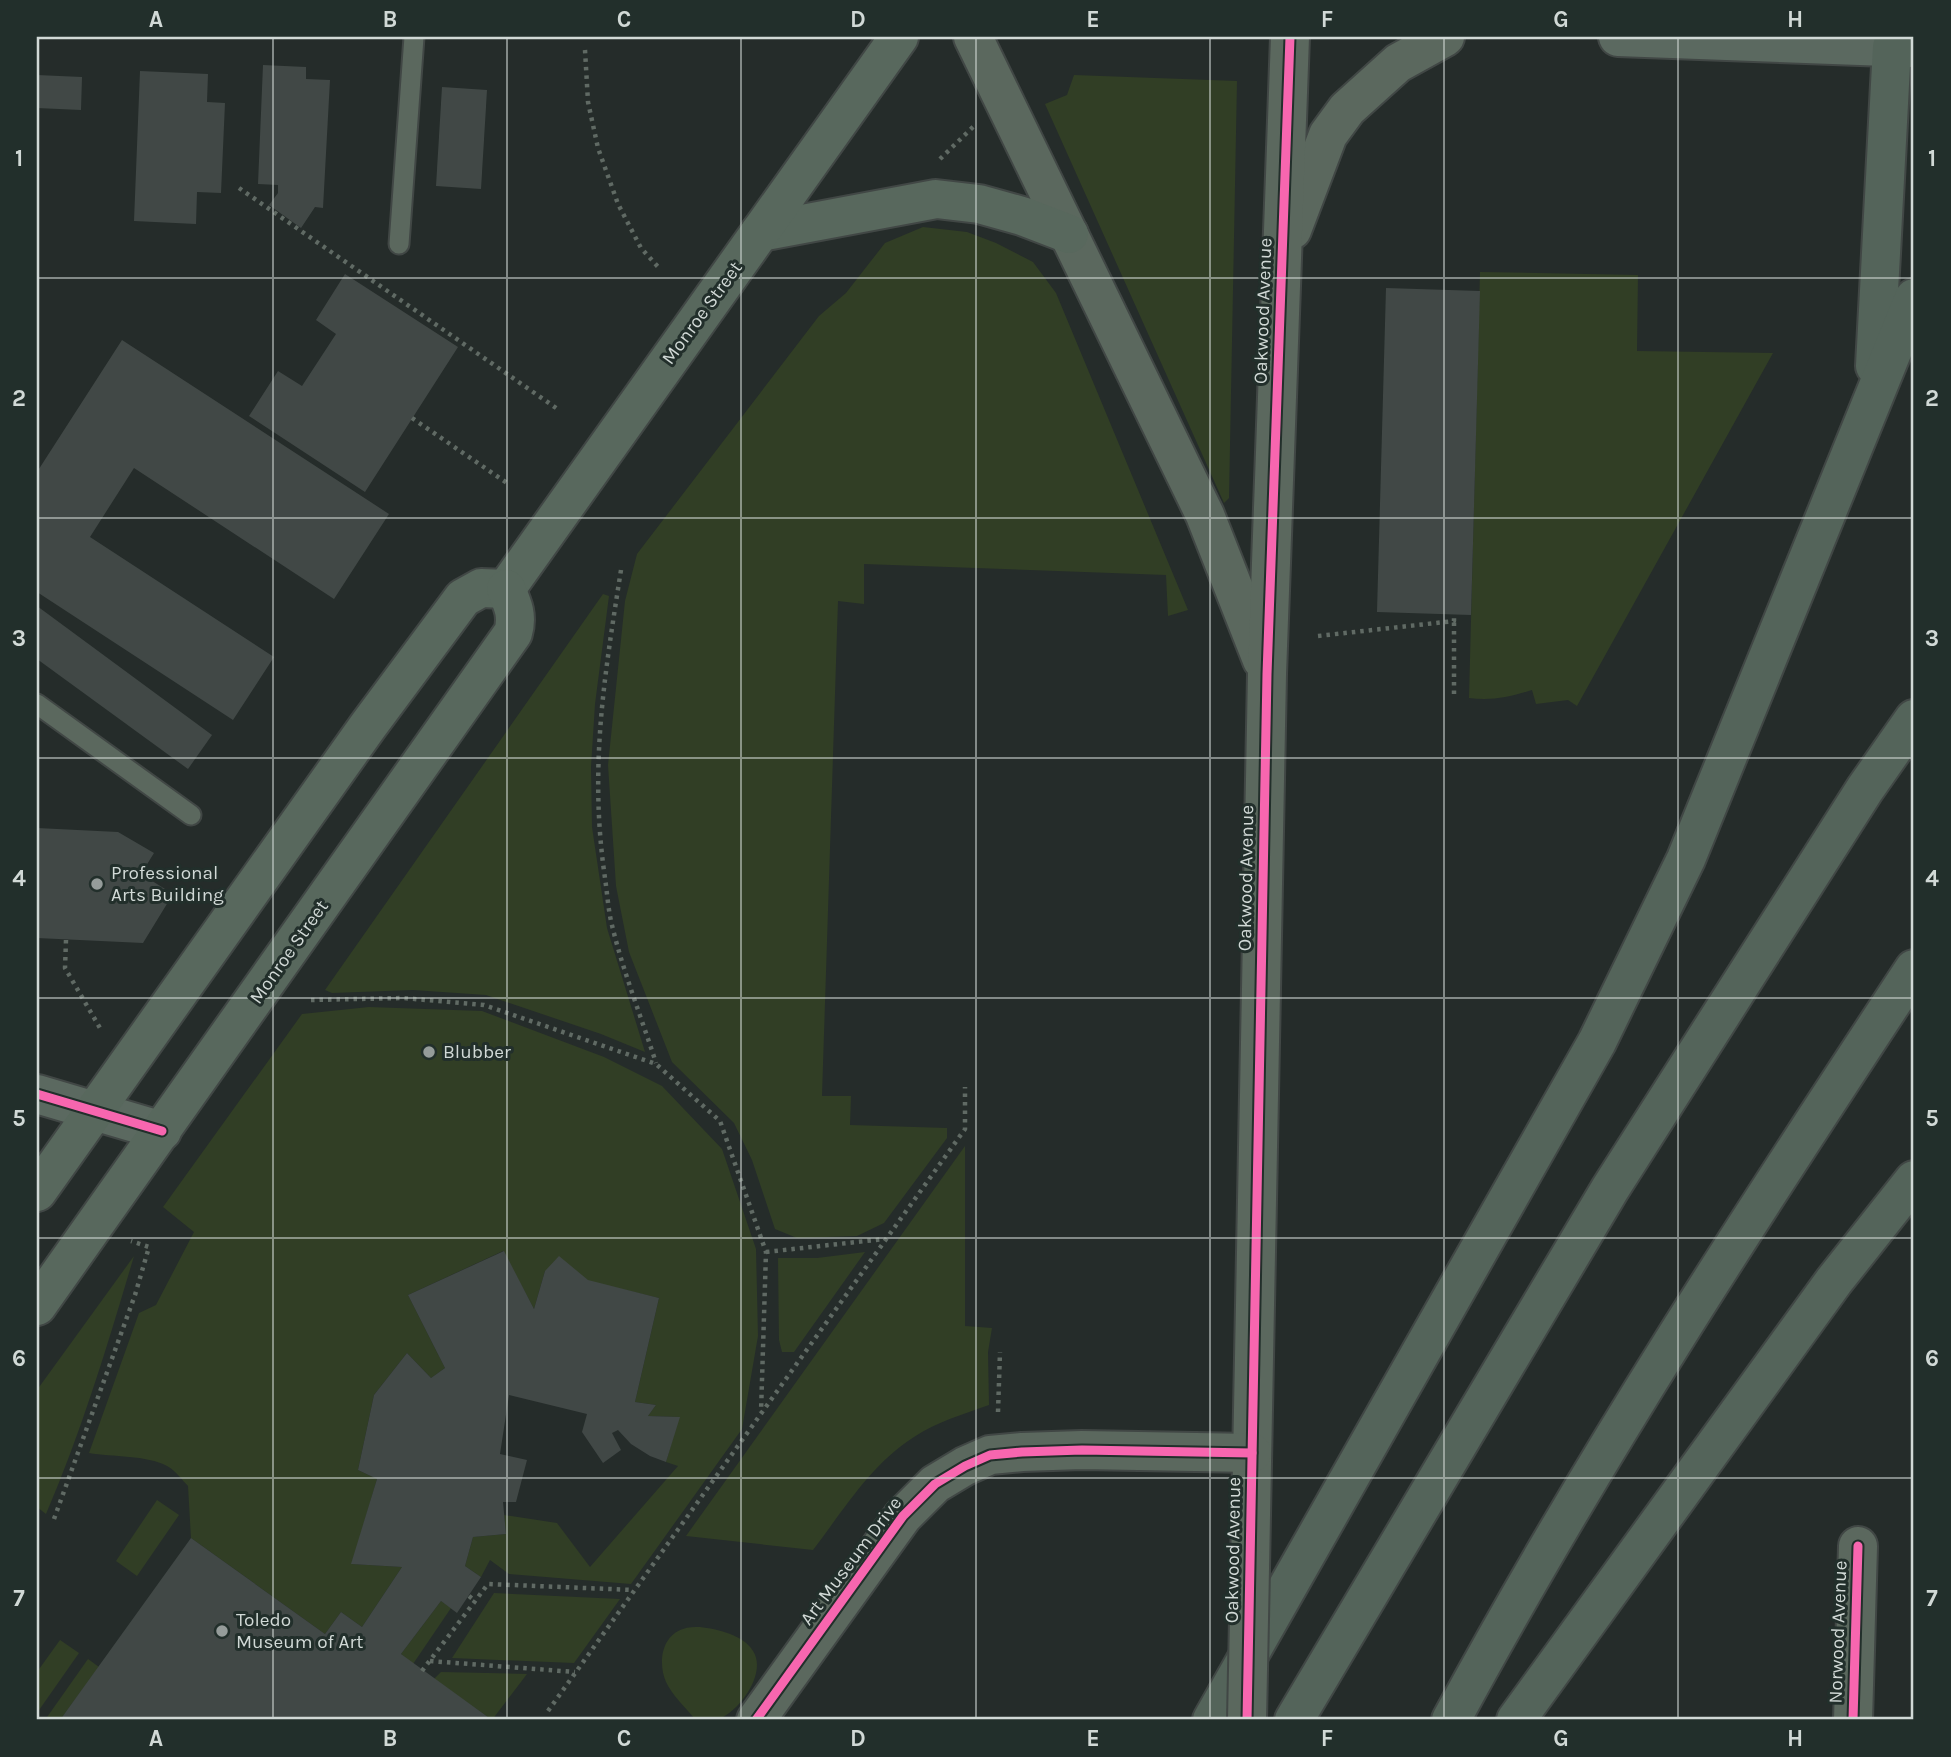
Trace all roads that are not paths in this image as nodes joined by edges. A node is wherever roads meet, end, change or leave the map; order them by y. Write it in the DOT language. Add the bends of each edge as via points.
graph roads {
  1 [pos="414,37"];
  2 [pos="899,37"];
  3 [pos="973,37"];
  4 [pos="1290,37"];
  5 [pos="1445,37"];
  6 [pos="1618,37"];
  7 [pos="1905,45"];
  8 [pos="760,232"];
  9 [pos="1069,234"];
  10 [pos="399,244"];
  11 [pos="1282,255"];
  12 [pos="1914,298"];
  13 [pos="1874,393"];
  14 [pos="506,589"];
  15 [pos="1267,674"];
  16 [pos="37,704"];
  17 [pos="1914,719"];
  18 [pos="191,815"];
  19 [pos="1914,969"];
  20 [pos="37,1094"];
  21 [pos="95,1110"];
  22 [pos="162,1131"];
  23 [pos="1914,1180"];
  24 [pos="37,1192"];
  25 [pos="37,1306"];
  26 [pos="1252,1453"];
  27 [pos="1858,1546"];
  28 [pos="756,1720"];
  29 [pos="1212,1720"];
  30 [pos="1247,1720"];
  31 [pos="1294,1720"];
  32 [pos="1451,1720"];
  33 [pos="1516,1720"];
  34 [pos="1853,1720"];
  1 -- 10 [label="lane"];
  2 -- 8 [label="main road, Monroe Street"];
  3 -- 9 [label="street, Oakwood Avenue"];
  4 -- 11 [label="street, Oakwood Avenue"];
  5 -- 11 [label="street, Oakwood Avenue" via="1398,63 1347,109 1328,135"];
  6 -- 7 [label="main road"];
  7 -- 13 [label="highway"];
  8 -- 9 [label="main road" via="936,198 990,207"];
  8 -- 14 [label="main road, Monroe Street"];
  9 -- 15 [label="street, Oakwood Avenue" via="1205,515"];
  11 -- 15 [label="street, Oakwood Avenue"];
  12 -- 13 [label="highway"];
  13 -- 29 [label="highway" via="1686,859 1597,1042"];
  14 -- 21 [label="main road" via="481,588 463,598"];
  14 -- 22 [label="main road, Monroe Street" via="515,611 513,633"];
  15 -- 26 [label="street, Oakwood Avenue"];
  16 -- 18 [label="lane"];
  17 -- 31 [label="highway" via="1610,1189"];
  19 -- 32 [label="highway" via="1742,1231 1591,1475"];
  20 -- 21 [label="main road"];
  21 -- 22 [label="main road"];
  21 -- 24 [label="main road"];
  22 -- 25 [label="main road, Monroe Street"];
  23 -- 33 [label="highway" via="1835,1281"];
  26 -- 28 [label="street, Art Museum Drive" via="1022,1452 990,1455 965,1466 935,1484 903,1516"];
  26 -- 30 [label="street, Oakwood Avenue, bridge"];
  27 -- 34 [label="street, Norwood Avenue"];
}
